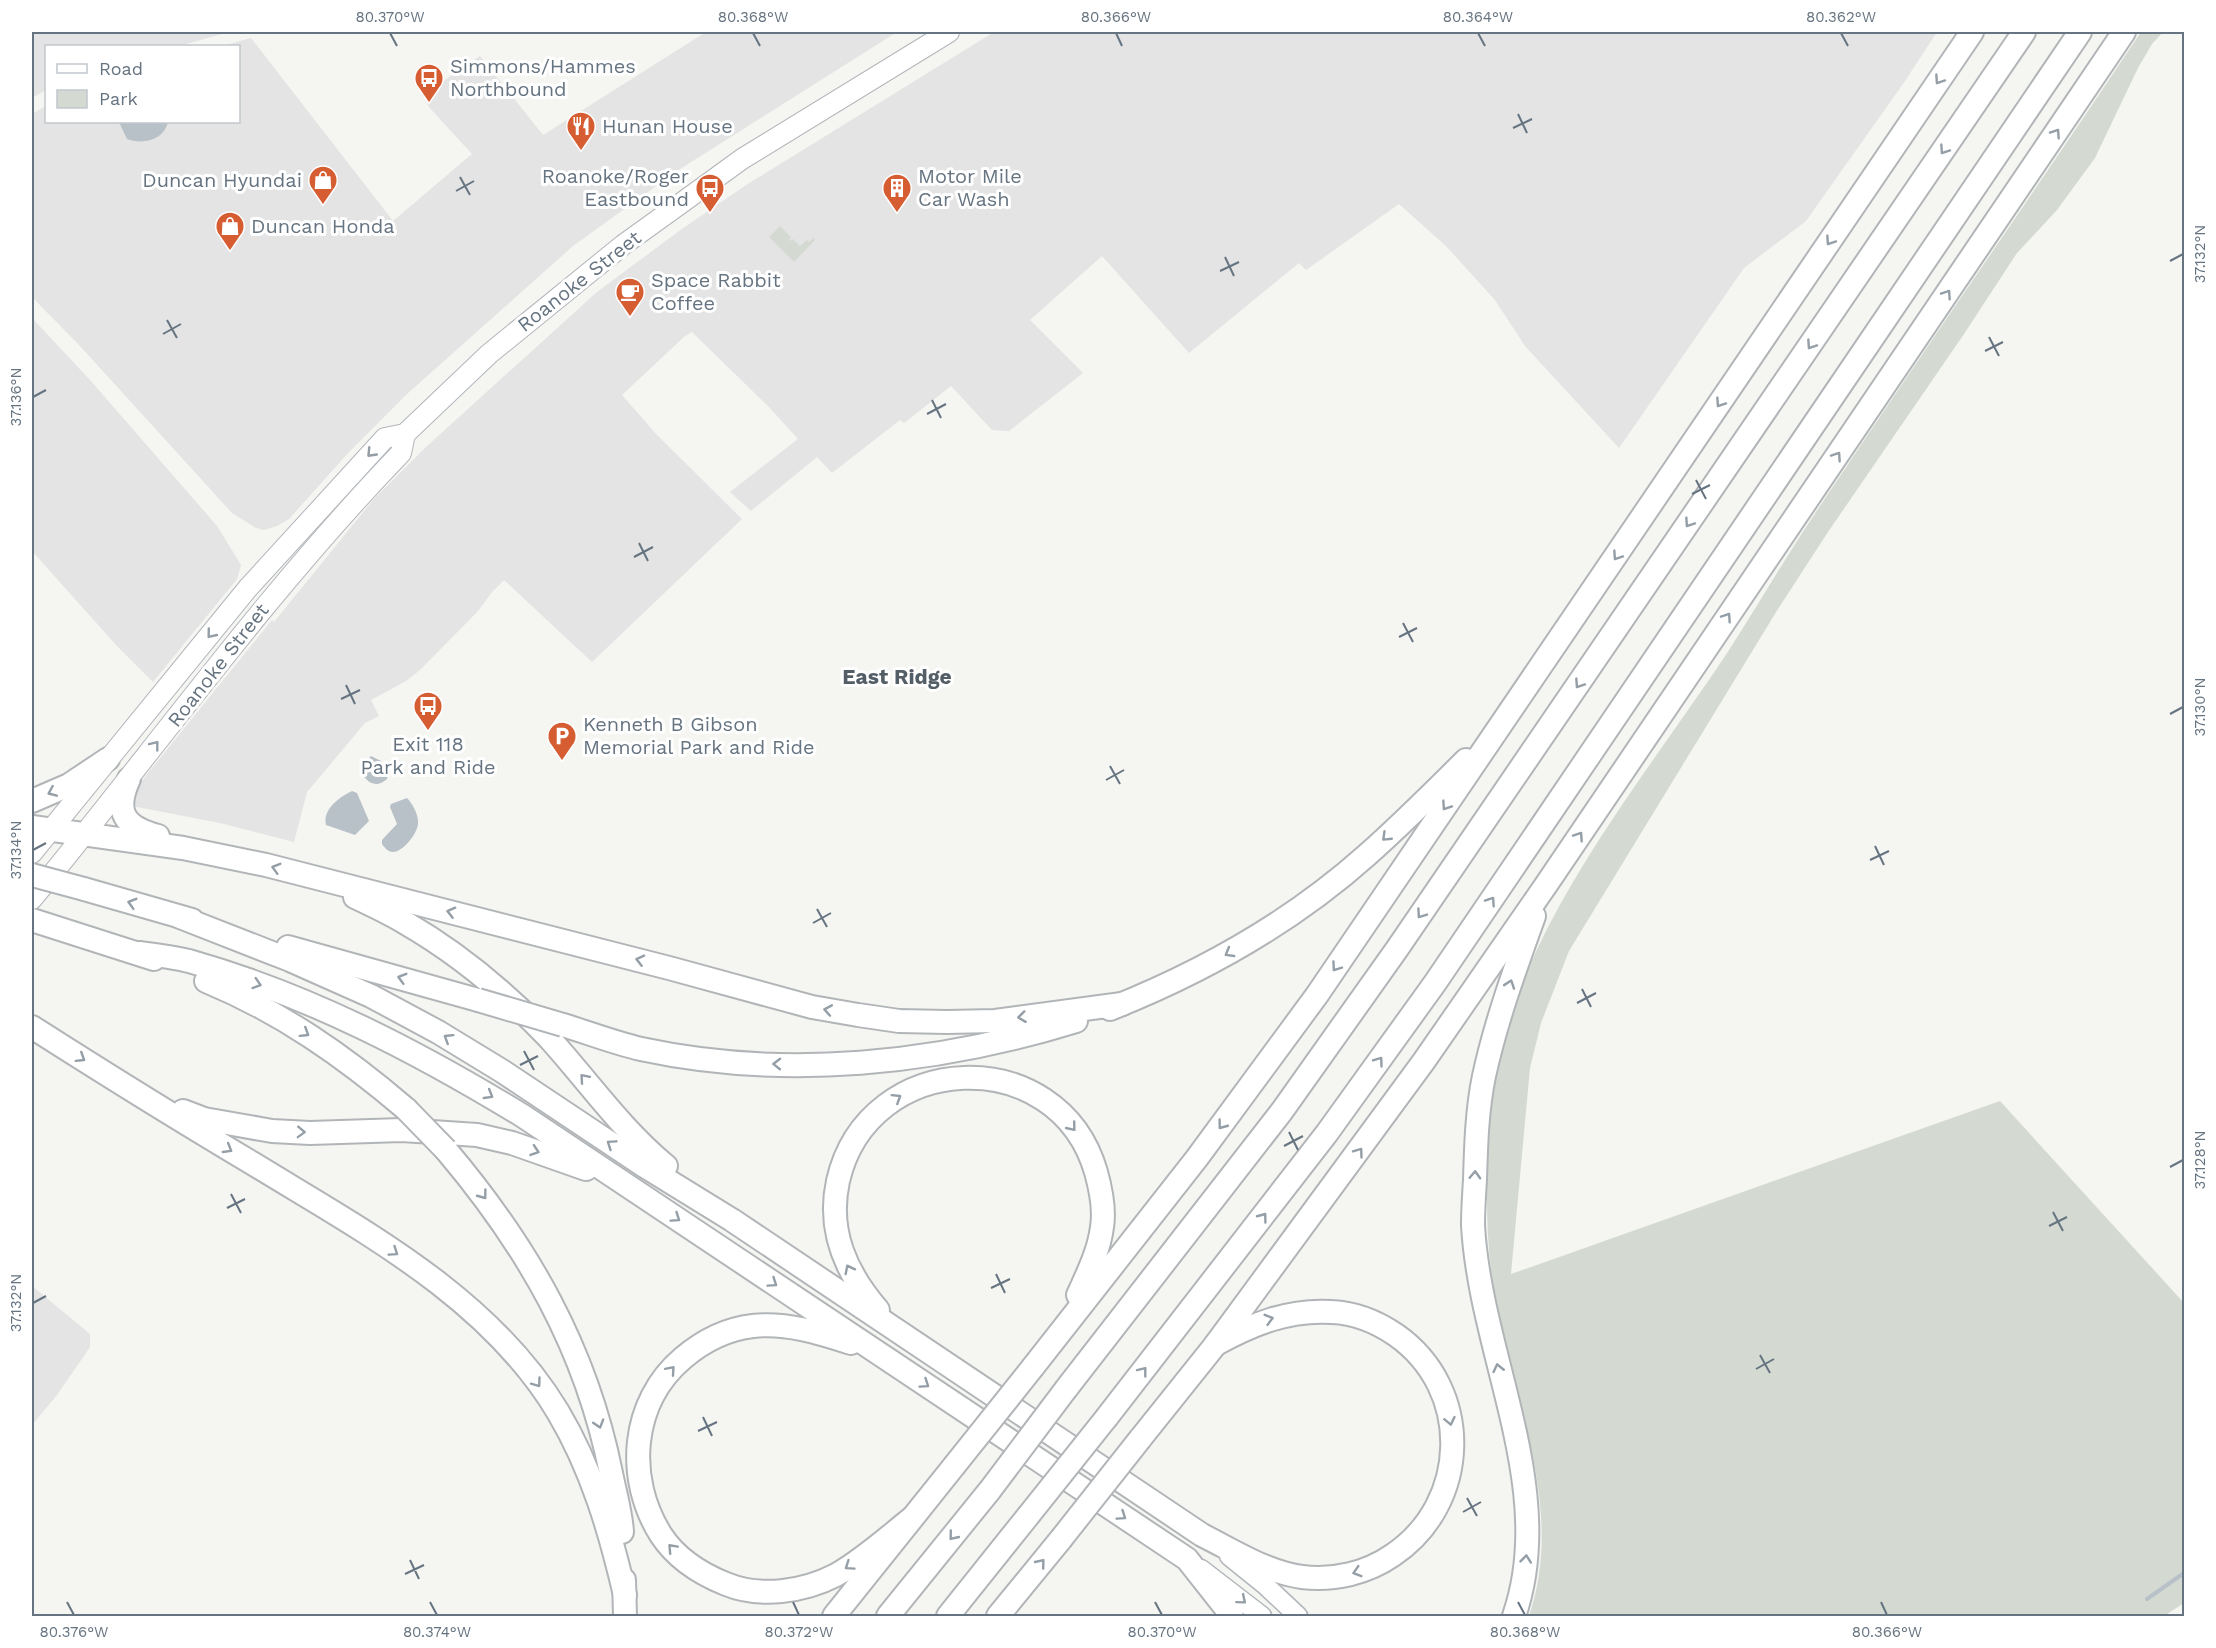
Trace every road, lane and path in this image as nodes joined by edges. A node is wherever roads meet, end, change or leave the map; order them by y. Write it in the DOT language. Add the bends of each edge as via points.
graph roads {
  1 [pos="949,32"];
  2 [pos="1972,32"];
  3 [pos="2024,32"];
  4 [pos="2080,32"];
  5 [pos="2124,32"];
  6 [pos="405,434"];
  7 [pos="342,483"];
  8 [pos="273,559"];
  9 [pos="288,577"];
  10 [pos="213,671"];
  11 [pos="1503,723"];
  12 [pos="108,759"];
  13 [pos="129,779"];
  14 [pos="32,801"];
  15 [pos="41,828"];
  16 [pos="85,833"];
  17 [pos="183,848"];
  18 [pos="32,853"];
  19 [pos="32,875"];
  20 [pos="322,880"];
  21 [pos="1546,885"];
  22 [pos="32,899"];
  23 [pos="180,916"];
  24 [pos="32,920"];
  25 [pos="140,953"];
  26 [pos="1122,1004"];
  27 [pos="32,1027"];
  28 [pos="142,1097"];
  29 [pos="628,1186"];
  30 [pos="732,1220"];
  31 [pos="1063,1329"];
  32 [pos="897,1332"];
  33 [pos="1216,1344"];
  34 [pos="876,1352"];
  35 [pos="912,1518"];
  36 [pos="1202,1534"];
  37 [pos="1187,1559"];
  38 [pos="1021,1588"];
  39 [pos="625,1606"];
  40 [pos="834,1617"];
  41 [pos="888,1617"];
  42 [pos="948,1617"];
  43 [pos="998,1617"];
  44 [pos="1008,1617"];
  45 [pos="1232,1617"];
  46 [pos="1262,1617"];
  47 [pos="1298,1617"];
  48 [pos="1514,1617"];
  1 -- 6 [label="main road, Roanoke Street" via="742,159 623,245 489,354"];
  2 -- 11 [label="highway, one-way"];
  3 -- 41 [label="highway, one-way, bridge" via="1397,950 1282,1111"];
  42 -- 4 [label="highway, one-way, bridge" via="1327,1133 1435,983"];
  21 -- 5 [label="highway, one-way"];
  6 -- 7 [label="main road, Roanoke Street, one-way" via="385,438"];
  6 -- 9 [label="main road, Roanoke Street" via="401,453"];
  7 -- 8 [label="main road, Roanoke Street"];
  7 -- 9 [label="main road" via="337,500 290,554"];
  8 -- 10 [label="main road" via="273,579 222,645"];
  8 -- 12 [label="main road, Roanoke Street, one-way"];
  9 -- 10 [label="main road, Roanoke Street"];
  13 -- 10 [label="main road, Roanoke Street, one-way"];
  11 -- 26 [label="highway, one-way" via="1367,855 1298,909 1215,961"];
  11 -- 31 [label="highway, one-way" via="1243,1098"];
  12 -- 14 [label="highway, one-way" via="69,785"];
  12 -- 15 [label="main road, Roanoke Street"];
  13 -- 16 [label="main road, Roanoke Street"];
  13 -- 17 [label="highway" via="122,804 128,821 139,830"];
  15 -- 16 [label="highway"];
  15 -- 18 [label="main road, Roanoke Street"];
  16 -- 17 [label="highway"];
  16 -- 22 [label="main road, Roanoke Street"];
  20 -- 17 [label="highway, one-way"];
  23 -- 19 [label="highway, one-way, bridge"];
  26 -- 20 [label="highway, one-way" via="995,1021 899,1021 858,1015 812,1007"];
  30 -- 20 [label="highway, one-way" via="645,1149 548,1037 495,987 403,921"];
  33 -- 21 [label="highway, one-way" via="1424,1061"];
  48 -- 21 [label="highway, one-way" via="1525,1572 1528,1507 1480,1275 1473,1225 1476,1142 1484,1078 1497,1023"];
  26 -- 23 [label="highway, one-way, bridge" via="1055,1028 987,1045 901,1059 829,1065 694,1058 640,1048"];
  30 -- 23 [label="highway, one-way" via="438,1032 371,996"];
  24 -- 25 [label="highway"];
  25 -- 29 [label="highway, one-way" via="187,961 277,990 349,1020 461,1078"];
  25 -- 39 [label="highway, one-way, bridge" via="272,1012 359,1069 406,1109 483,1194 542,1284 586,1381 606,1447 622,1527"];
  27 -- 28 [label="highway, one-way"];
  28 -- 29 [label="highway, one-way" via="204,1119 272,1131 402,1130 477,1135 512,1143"];
  28 -- 39 [label="highway, one-way" via="413,1265 458,1297 495,1333 558,1412 579,1453 601,1505"];
  29 -- 34 [label="highway, one-way"];
  30 -- 32 [label="highway"];
  32 -- 31 [label="highway, one-way" via="861,1289 845,1261 835,1222 839,1177 856,1138 885,1106 926,1084 972,1077 1008,1082 1049,1103 1073,1126 1093,1164 1103,1225 1091,1267"];
  31 -- 35 [label="highway, bridge"];
  32 -- 36 [label="highway"];
  33 -- 36 [label="highway, one-way" via="1256,1323 1305,1312 1353,1315 1378,1325 1403,1340 1434,1377 1450,1416 1453,1455 1444,1494 1421,1530 1386,1560 1357,1573 1324,1578 1291,1575 1246,1558"];
  38 -- 33 [label="highway, one-way, bridge"];
  35 -- 34 [label="highway, one-way" via="836,1575 789,1590 761,1592 714,1579 677,1553 653,1520 640,1485 638,1446 649,1403 675,1364 704,1342 737,1329 785,1326"];
  34 -- 37 [label="highway, one-way"];
  35 -- 40 [label="highway"];
  36 -- 47 [label="street"];
  37 -- 45 [label="highway"];
  37 -- 46 [label="street, one-way"];
  38 -- 43 [label="highway"];
  38 -- 44 [label="highway"];
}
